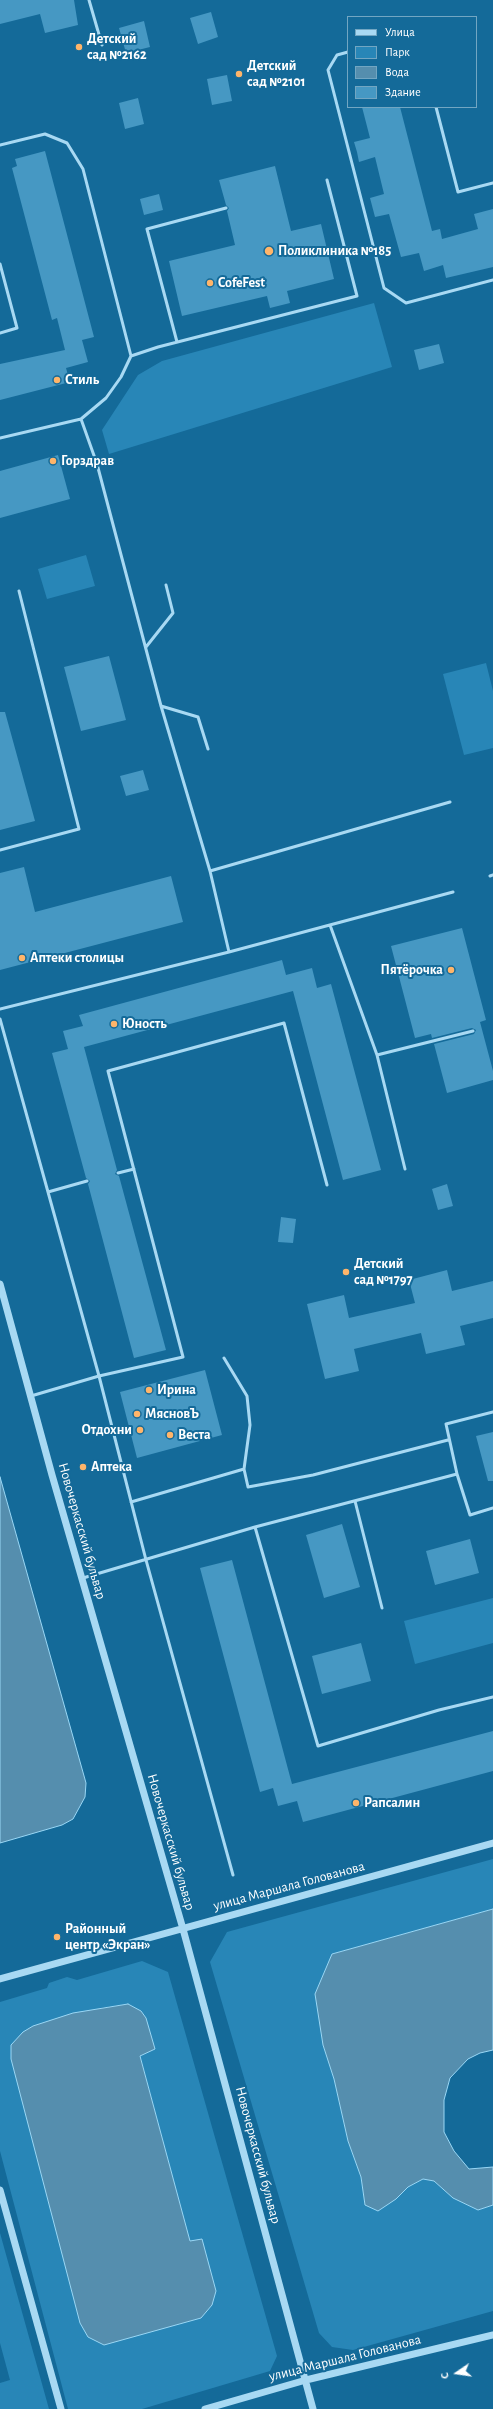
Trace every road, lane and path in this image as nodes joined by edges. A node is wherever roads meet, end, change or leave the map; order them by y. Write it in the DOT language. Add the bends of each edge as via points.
graph roads {
  1 [pos="90,0"];
  2 [pos="102,45"];
  3 [pos="347,52"];
  4 [pos="436,108"];
  5 [pos="0,145"];
  6 [pos="327,180"];
  7 [pos="493,183"];
  8 [pos="226,208"];
  9 [pos="0,264"];
  10 [pos="493,280"];
  11 [pos="0,333"];
  12 [pos="176,342"];
  13 [pos="131,356"];
  14 [pos="81,419"];
  15 [pos="0,438"];
  16 [pos="166,585"];
  17 [pos="19,591"];
  18 [pos="146,647"];
  19 [pos="162,706"];
  20 [pos="208,749"];
  21 [pos="450,802"];
  22 [pos="0,850"];
  23 [pos="210,871"];
  24 [pos="453,892"];
  25 [pos="330,925"];
  26 [pos="229,952"];
  27 [pos="0,1009"];
  28 [pos="0,1019"];
  29 [pos="473,1031"];
  30 [pos="377,1055"];
  31 [pos="134,1169"];
  32 [pos="404,1169"];
  33 [pos="118,1173"];
  34 [pos="87,1181"];
  35 [pos="327,1185"];
  36 [pos="48,1192"];
  37 [pos="0,1284"];
  38 [pos="224,1358"];
  39 [pos="99,1376"];
  40 [pos="30,1396"];
  41 [pos="493,1412"];
  42 [pos="448,1440"];
  43 [pos="244,1469"];
  44 [pos="457,1474"];
  45 [pos="355,1501"];
  46 [pos="131,1502"];
  47 [pos="493,1508"];
  48 [pos="255,1527"];
  49 [pos="146,1560"];
  50 [pos="82,1579"];
  51 [pos="382,1608"];
  52 [pos="493,1697"];
  53 [pos="493,1843"];
  54 [pos="233,1875"];
  55 [pos="183,1929"];
  56 [pos="0,1978"];
  57 [pos="0,2190"];
  58 [pos="493,2335"];
  59 [pos="306,2380"];
  60 [pos="62,2409"];
  61 [pos="205,2409"];
  62 [pos="313,2409"];
  1 -- 2 [label="lane"];
  3 -- 10 [label="lane" via="336,55 328,70 384,288 406,302"];
  4 -- 7 [label="lane" via="458,192"];
  5 -- 13 [label="lane" via="45,134 67,143 83,169"];
  6 -- 12 [label="lane" via="357,296"];
  8 -- 12 [label="lane" via="147,229"];
  9 -- 11 [label="lane" via="17,328"];
  12 -- 13 [label="lane"];
  13 -- 14 [label="lane" via="121,377 106,398"];
  14 -- 15 [label="lane"];
  14 -- 18 [label="lane" via="97,464"];
  16 -- 18 [label="lane" via="173,613"];
  17 -- 22 [label="lane" via="79,829"];
  18 -- 19 [label="lane"];
  19 -- 20 [label="lane" via="198,716"];
  19 -- 23 [label="lane"];
  21 -- 23 [label="lane"];
  23 -- 26 [label="lane"];
  24 -- 25 [label="lane"];
  25 -- 26 [label="lane"];
  25 -- 30 [label="lane"];
  26 -- 27 [label="lane"];
  28 -- 36 [label="lane"];
  29 -- 30 [label="lane"];
  30 -- 32 [label="lane"];
  31 -- 33 [label="lane"];
  31 -- 35 [label="lane" via="108,1071 284,1023"];
  31 -- 39 [label="lane" via="183,1357"];
  34 -- 36 [label="lane"];
  36 -- 39 [label="lane"];
  37 -- 40 [label="street, Новочеркасский бульвар"];
  38 -- 43 [label="lane" via="247,1396 250,1426"];
  39 -- 40 [label="lane"];
  39 -- 46 [label="lane"];
  40 -- 50 [label="street, Новочеркасский бульвар"];
  41 -- 42 [label="lane" via="446,1424"];
  42 -- 43 [label="lane" via="313,1475 248,1487"];
  42 -- 44 [label="lane"];
  43 -- 46 [label="lane"];
  44 -- 45 [label="lane"];
  44 -- 47 [label="lane" via="470,1515"];
  45 -- 48 [label="lane"];
  45 -- 51 [label="lane"];
  46 -- 49 [label="lane"];
  48 -- 49 [label="lane"];
  48 -- 52 [label="lane" via="318,1746 439,1710"];
  49 -- 50 [label="lane"];
  49 -- 54 [label="lane"];
  50 -- 55 [label="street, Новочеркасский бульвар"];
  53 -- 55 [label="street, улица Маршала Голованова"];
  55 -- 56 [label="street, улица Маршала Голованова"];
  55 -- 59 [label="street, Новочеркасский бульвар"];
  57 -- 60 [label="street"];
  58 -- 59 [label="street, улица Маршала Голованова"];
  59 -- 61 [label="street, улица Маршала Голованова"];
  59 -- 62 [label="street, Новочеркасский бульвар"];
}
